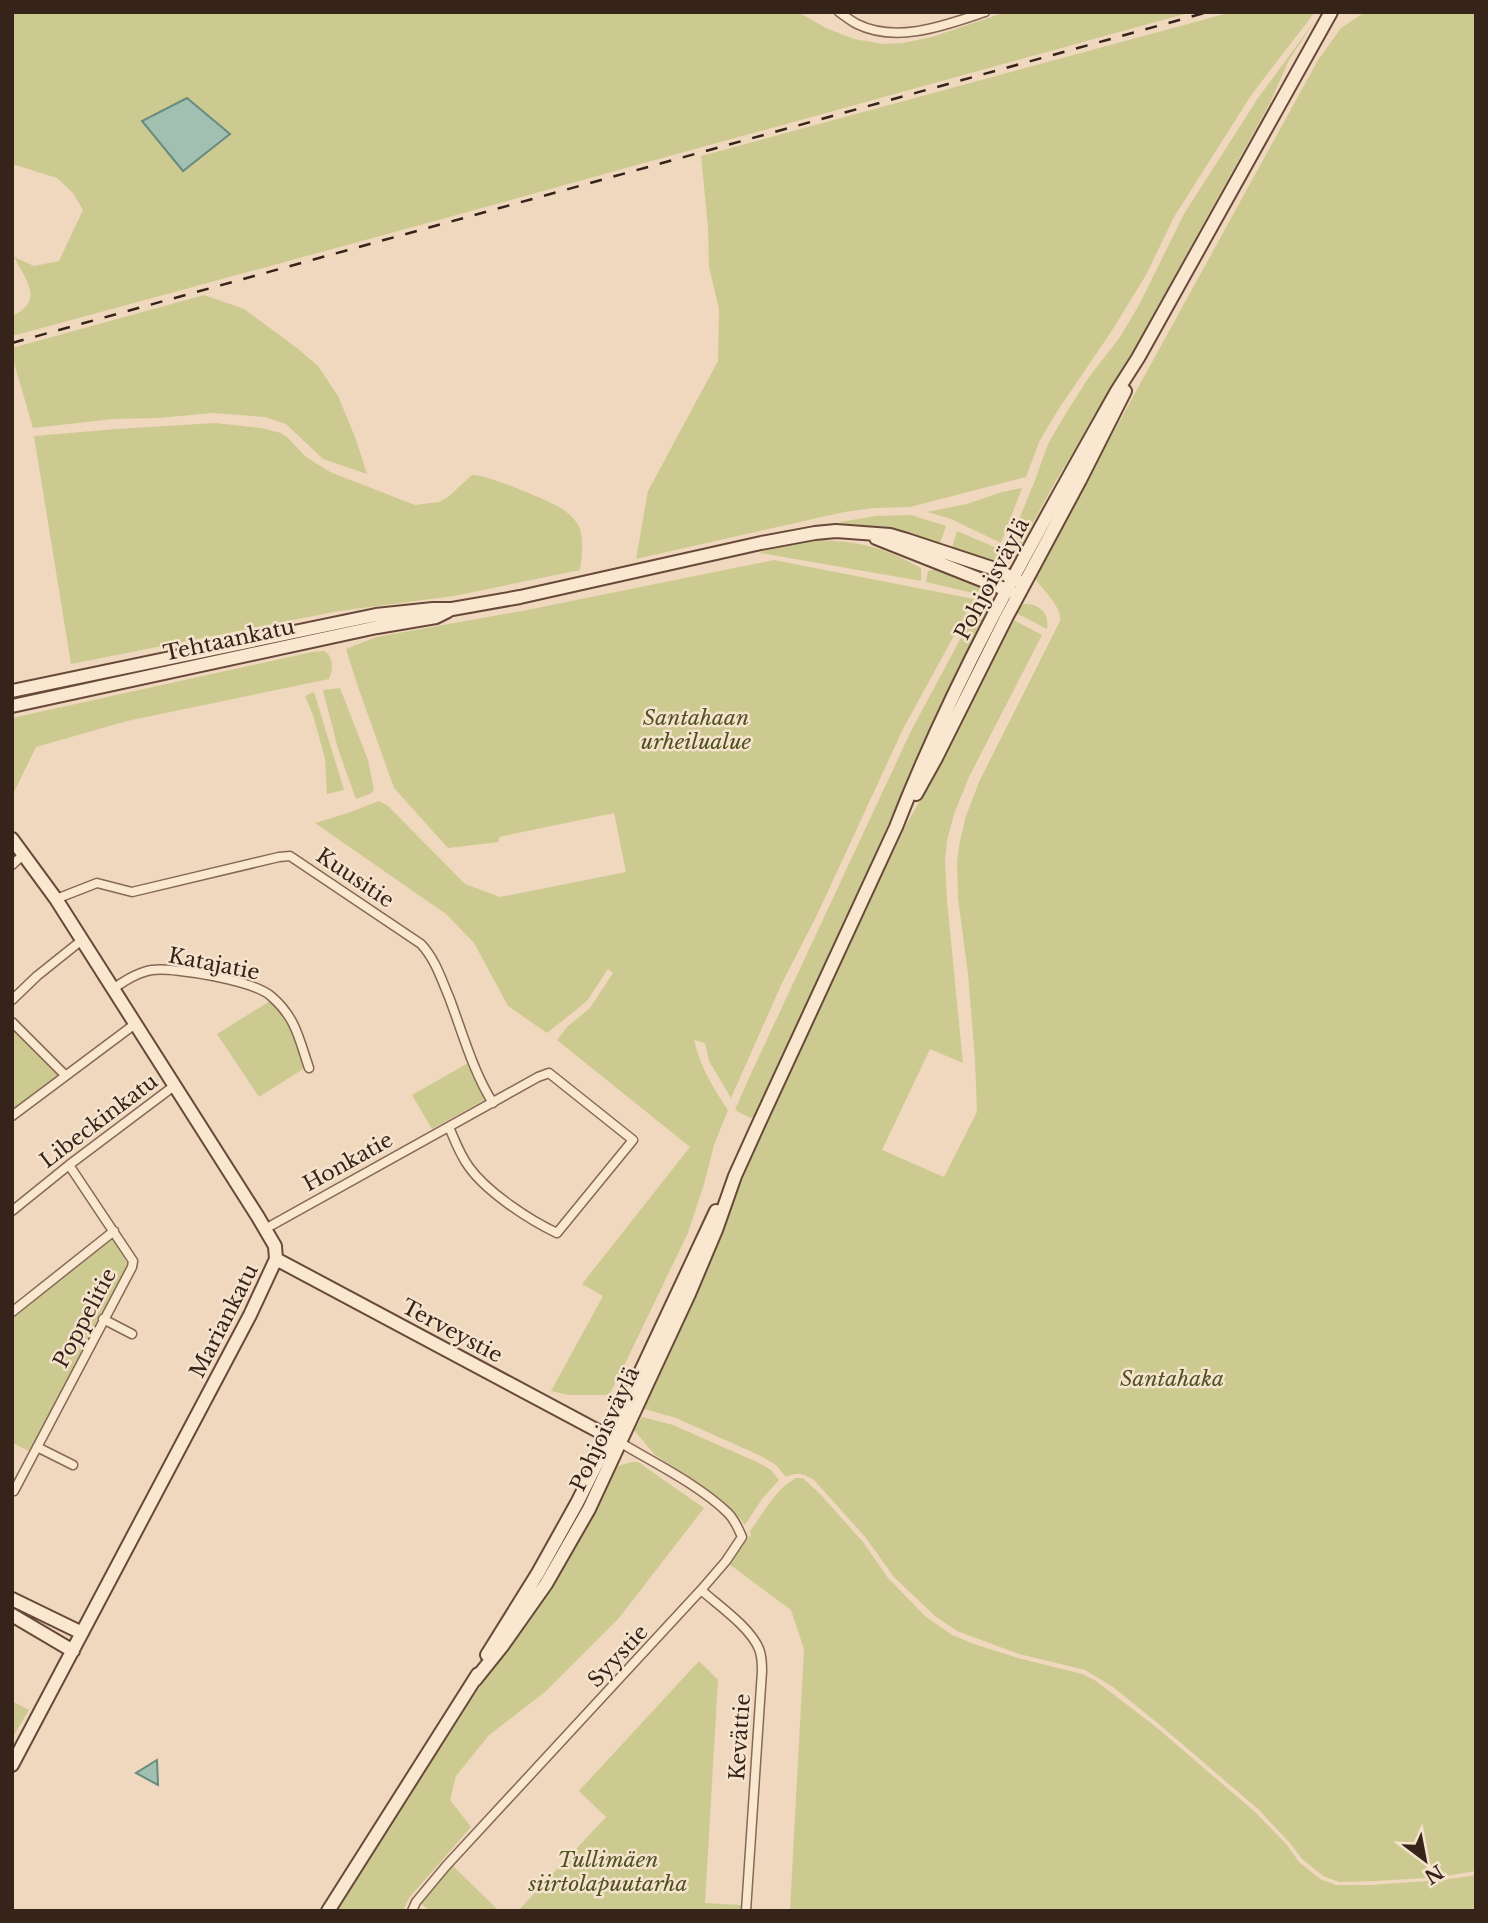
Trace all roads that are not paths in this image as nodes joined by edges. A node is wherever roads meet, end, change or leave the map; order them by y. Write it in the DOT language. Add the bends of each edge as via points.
graph roads {
  1 [pos="839,12"];
  2 [pos="985,12"];
  3 [pos="1331,12"];
  4 [pos="866,534"];
  5 [pos="1018,585"];
  6 [pos="1005,590"];
  7 [pos="452,609"];
  8 [pos="12,691"];
  9 [pos="12,706"];
  10 [pos="896,827"];
  11 [pos="12,839"];
  12 [pos="23,855"];
  13 [pos="12,865"];
  14 [pos="56,899"];
  15 [pos="82,940"];
  16 [pos="113,989"];
  17 [pos="12,1000"];
  18 [pos="12,1022"];
  19 [pos="135,1024"];
  20 [pos="309,1068"];
  21 [pos="65,1075"];
  22 [pos="174,1086"];
  23 [pos="493,1103"];
  24 [pos="12,1116"];
  25 [pos="449,1127"];
  26 [pos="69,1165"];
  27 [pos="12,1211"];
  28 [pos="265,1229"];
  29 [pos="114,1231"];
  30 [pos="276,1259"];
  31 [pos="12,1312"];
  32 [pos="103,1319"];
  33 [pos="132,1334"];
  34 [pos="615,1440"];
  35 [pos="37,1447"];
  36 [pos="73,1465"];
  37 [pos="12,1490"];
  38 [pos="701,1590"];
  39 [pos="12,1599"];
  40 [pos="12,1615"];
  41 [pos="82,1633"];
  42 [pos="73,1651"];
  43 [pos="12,1765"];
  44 [pos="328,1911"];
  45 [pos="412,1911"];
  46 [pos="746,1911"];
  1 -- 2 [label="street" via="876,31 901,33"];
  3 -- 5 [label="main road, Pohjoisväylä" via="1138,358 1123,396"];
  4 -- 5 [label="main road, Tehtaankatu" via="890,535 931,547 995,569"];
  4 -- 6 [label="main road, Tehtaankatu"];
  4 -- 7 [label="main road, Tehtaankatu" via="836,531 797,536"];
  5 -- 6 [label="main road, Pohjoisväylä"];
  5 -- 10 [label="main road, Pohjoisväylä" via="936,758"];
  6 -- 10 [label="main road, Pohjoisväylä"];
  7 -- 8 [label="main road, Tehtaankatu" via="376,615"];
  7 -- 9 [label="main road, Tehtaankatu" via="436,617"];
  10 -- 34 [label="main road, Pohjoisväylä" via="735,1176 689,1294"];
  11 -- 12 [label="main road, Mariankatu"];
  12 -- 13 [label="street"];
  12 -- 14 [label="main road, Mariankatu"];
  14 -- 15 [label="main road, Mariankatu"];
  14 -- 23 [label="street, Kuusitie" via="97,883 132,892 290,856 428,951"];
  15 -- 16 [label="main road, Mariankatu"];
  15 -- 17 [label="street"];
  16 -- 19 [label="main road, Mariankatu"];
  16 -- 20 [label="street, Katajatie" via="149,970 182,971 255,986 291,1017"];
  18 -- 21 [label="street"];
  19 -- 21 [label="street"];
  19 -- 22 [label="main road, Mariankatu"];
  21 -- 24 [label="street"];
  22 -- 26 [label="street, Libeckinkatu"];
  22 -- 28 [label="main road, Mariankatu"];
  23 -- 25 [label="street, Honkatie"];
  23 -- 25 [label="street, Honkatie" via="549,1073 633,1140 557,1233 476,1176"];
  25 -- 28 [label="street, Honkatie"];
  26 -- 27 [label="street, Libeckinkatu"];
  26 -- 29 [label="street, Poppelitie"];
  28 -- 30 [label="main road, Mariankatu" via="275,1246"];
  29 -- 31 [label="street"];
  29 -- 32 [label="street, Poppelitie" via="133,1261"];
  30 -- 34 [label="main road, Terveystie"];
  30 -- 41 [label="main road, Mariankatu"];
  32 -- 33 [label="street"];
  32 -- 35 [label="street, Poppelitie"];
  34 -- 38 [label="street, Syystie" via="708,1496 737,1525 742,1537"];
  34 -- 44 [label="main road, Pohjoisväylä" via="475,1680"];
  35 -- 36 [label="street"];
  35 -- 37 [label="street, Poppelitie"];
  38 -- 45 [label="street, Syystie" via="446,1866"];
  38 -- 46 [label="street, Kevättie" via="744,1630 760,1652"];
  39 -- 41 [label="main road"];
  40 -- 42 [label="main road"];
  41 -- 42 [label="main road, Mariankatu"];
  42 -- 43 [label="main road, Mariankatu"];
}
